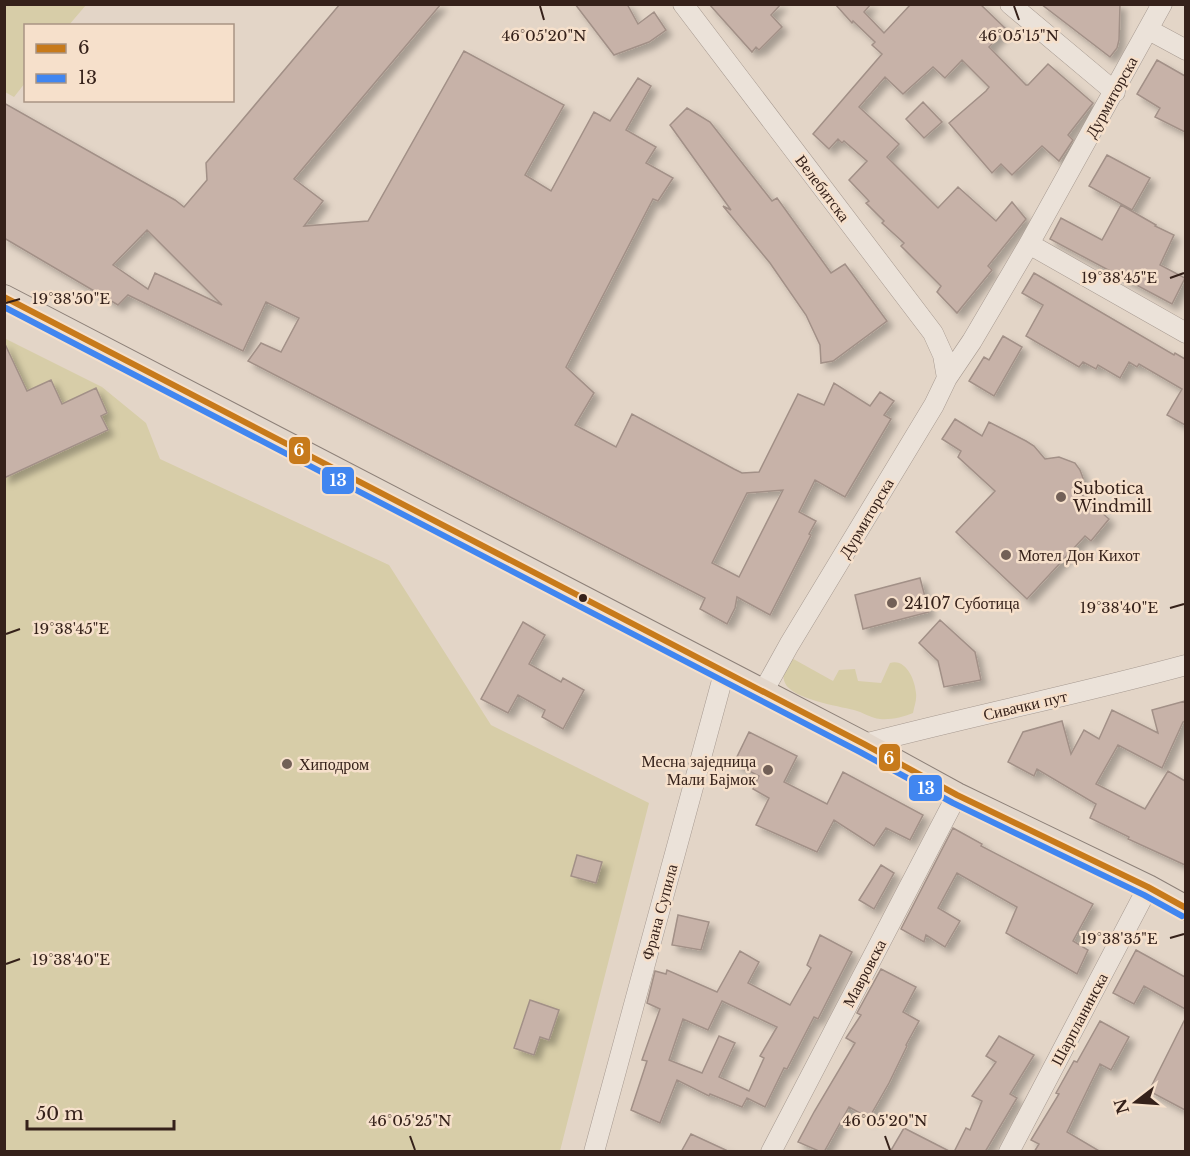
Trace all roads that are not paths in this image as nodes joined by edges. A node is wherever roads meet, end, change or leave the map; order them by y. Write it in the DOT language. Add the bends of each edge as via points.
graph roads {
  1 [pos="683,4"];
  2 [pos="1010,4"];
  3 [pos="1162,4"];
  4 [pos="1149,30"];
  5 [pos="1185,50"];
  6 [pos="1115,92"];
  7 [pos="1029,244"];
  8 [pos="4,297"];
  9 [pos="1185,333"];
  10 [pos="969,345"];
  11 [pos="940,346"];
  12 [pos="947,378"];
  13 [pos="1185,664"];
  14 [pos="724,672"];
  15 [pos="763,692"];
  16 [pos="864,744"];
  17 [pos="957,795"];
  18 [pos="1148,887"];
  19 [pos="1185,908"];
  20 [pos="594,1152"];
  21 [pos="771,1152"];
  22 [pos="1009,1152"];
  1 -- 11 [label="street, Велебитска"];
  2 -- 6 [label="street"];
  3 -- 4 [label="street, Дурмиторска"];
  4 -- 5 [label="street"];
  4 -- 6 [label="street, Дурмиторска"];
  6 -- 7 [label="street, Дурмиторска"];
  7 -- 9 [label="street"];
  7 -- 10 [label="street, Дурмиторска"];
  8 -- 14 [label="main road"];
  10 -- 11 [label="street"];
  10 -- 12 [label="street, Дурмиторска"];
  11 -- 12 [label="street, Велебитска"];
  12 -- 15 [label="street, Дурмиторска"];
  13 -- 16 [label="street, Сивачки пут"];
  14 -- 15 [label="main road"];
  14 -- 20 [label="street, Франа Супила"];
  15 -- 16 [label="main road"];
  16 -- 17 [label="main road"];
  17 -- 18 [label="main road"];
  17 -- 21 [label="street, Мавровска"];
  18 -- 19 [label="main road"];
  18 -- 22 [label="street, Шарпланинска"];
}
